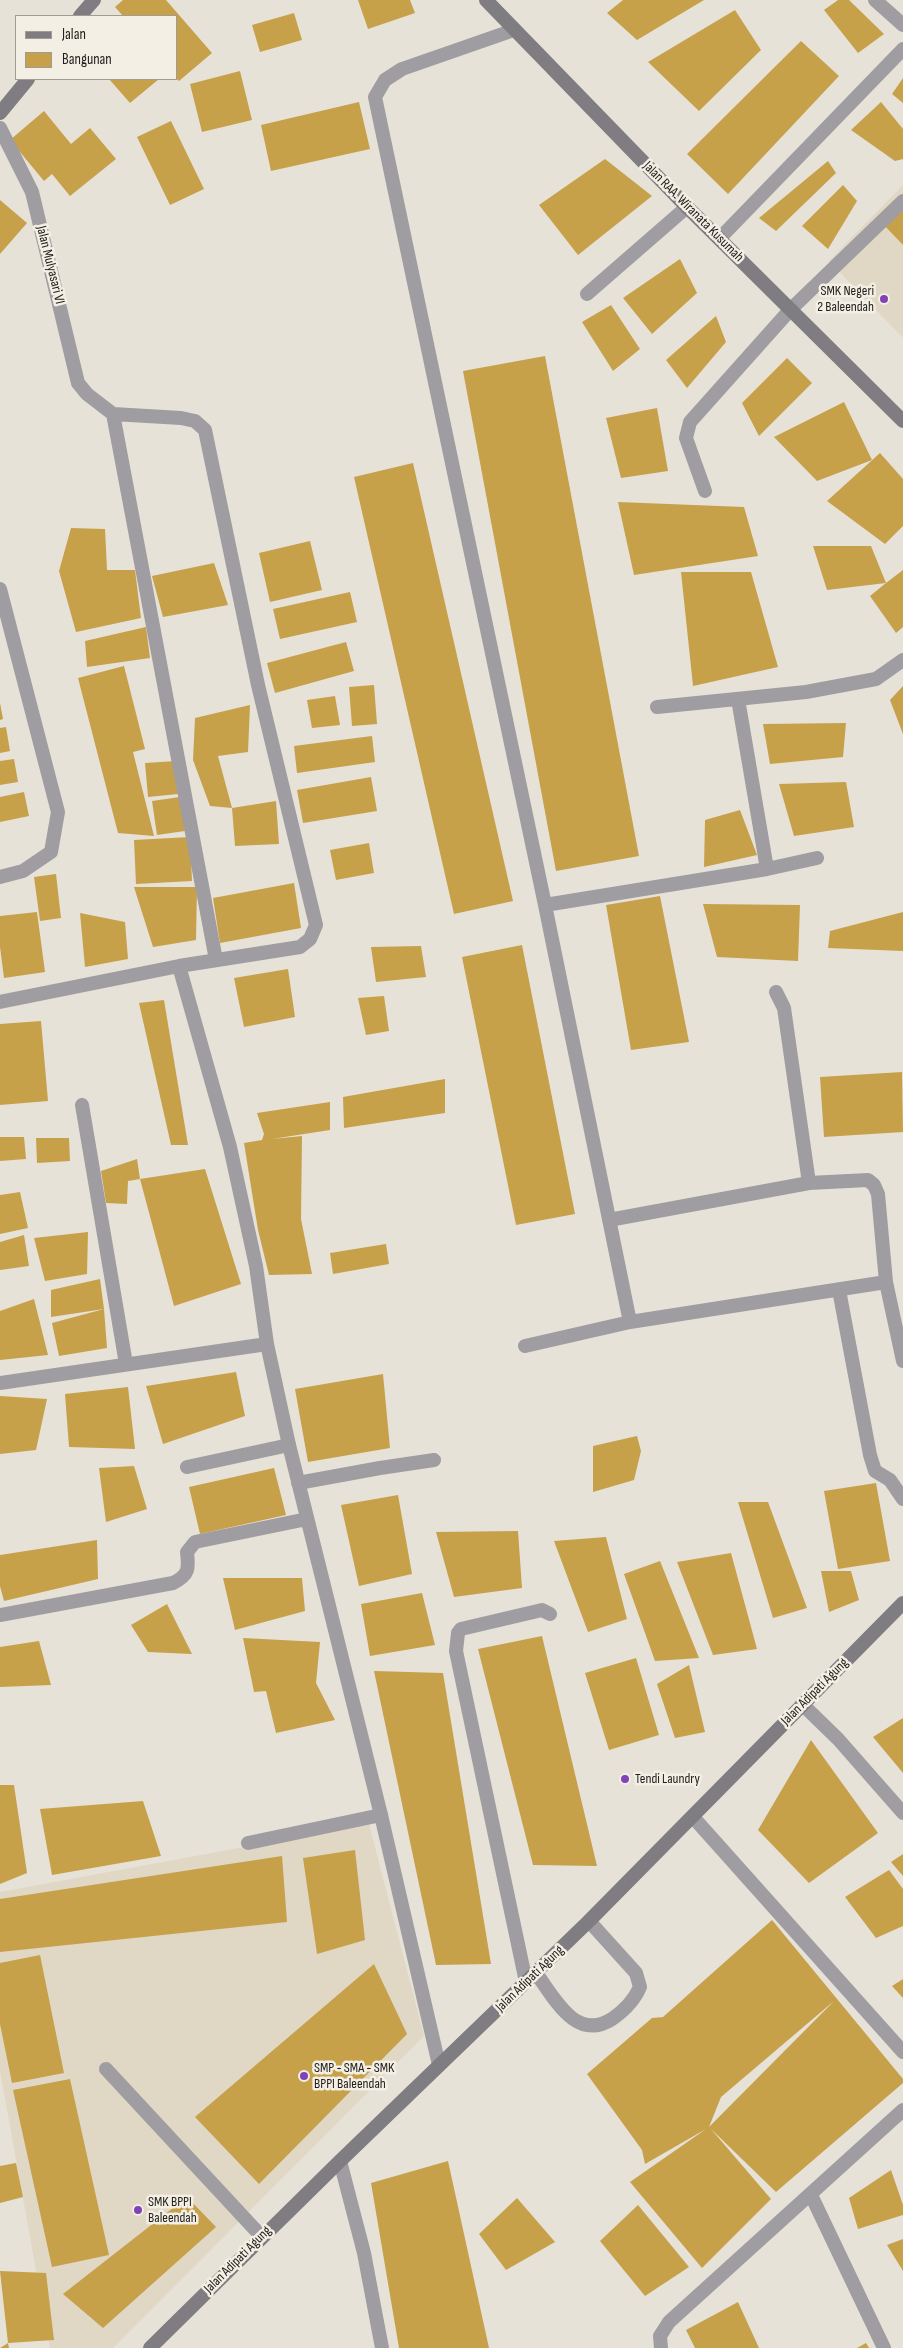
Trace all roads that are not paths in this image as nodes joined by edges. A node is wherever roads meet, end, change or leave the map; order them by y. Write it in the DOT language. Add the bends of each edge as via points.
graph roads {
  1 [pos="94,0"];
  2 [pos="486,0"];
  3 [pos="875,0"];
  4 [pos="81,15"];
  5 [pos="903,25"];
  6 [pos="514,30"];
  7 [pos="903,49"];
  8 [pos="27,80"];
  9 [pos="0,113"];
  10 [pos="0,128"];
  11 [pos="903,201"];
  12 [pos="687,207"];
  13 [pos="720,238"];
  14 [pos="587,294"];
  15 [pos="790,310"];
  16 [pos="113,414"];
  17 [pos="903,421"];
  18 [pos="705,491"];
  19 [pos="0,590"];
  20 [pos="903,660"];
  21 [pos="738,698"];
  22 [pos="656,707"];
  23 [pos="817,858"];
  24 [pos="767,869"];
  25 [pos="0,877"];
  26 [pos="545,905"];
  27 [pos="216,960"];
  28 [pos="179,966"];
  29 [pos="776,992"];
  30 [pos="0,1002"];
  31 [pos="82,1105"];
  32 [pos="809,1183"];
  33 [pos="609,1220"];
  34 [pos="886,1282"];
  35 [pos="839,1290"];
  36 [pos="630,1322"];
  37 [pos="267,1344"];
  38 [pos="525,1346"];
  39 [pos="903,1361"];
  40 [pos="126,1364"];
  41 [pos="0,1383"];
  42 [pos="289,1445"];
  43 [pos="434,1460"];
  44 [pos="187,1467"];
  45 [pos="298,1483"];
  46 [pos="903,1499"];
  47 [pos="307,1519"];
  48 [pos="903,1603"];
  49 [pos="0,1615"];
  50 [pos="553,1618"];
  51 [pos="802,1704"];
  52 [pos="903,1813"];
  53 [pos="381,1815"];
  54 [pos="693,1817"];
  55 [pos="248,1843"];
  56 [pos="589,1921"];
  57 [pos="531,1978"];
  58 [pos="903,2052"];
  59 [pos="439,2065"];
  60 [pos="106,2068"];
  61 [pos="903,2110"];
  62 [pos="340,2161"];
  63 [pos="812,2195"];
  64 [pos="262,2237"];
  65 [pos="150,2348"];
  66 [pos="382,2348"];
  67 [pos="661,2348"];
  68 [pos="884,2348"];
  1 -- 4 [label="main road"];
  2 -- 6 [label="main road, Jalan RAA. Wiranata Kusumah"];
  3 -- 5 [label="street"];
  6 -- 12 [label="main road, Jalan RAA. Wiranata Kusumah"];
  6 -- 26 [label="street" via="402,69 385,80 375,97"];
  7 -- 13 [label="street"];
  8 -- 9 [label="main road"];
  10 -- 16 [label="street, Jalan Mulyasari VI" via="32,192 78,383"];
  11 -- 15 [label="street"];
  12 -- 13 [label="main road, Jalan RAA. Wiranata Kusumah"];
  12 -- 14 [label="street"];
  13 -- 15 [label="main road, Jalan RAA. Wiranata Kusumah"];
  15 -- 17 [label="main road, Jalan RAA. Wiranata Kusumah"];
  15 -- 18 [label="street" via="690,422 686,438"];
  16 -- 27 [label="street"];
  16 -- 27 [label="street" via="181,418 195,421 205,430 258,685 316,925 310,939 300,947"];
  19 -- 25 [label="street" via="58,812 50,852 23,872"];
  20 -- 21 [label="street" via="876,679 806,692"];
  21 -- 22 [label="street"];
  21 -- 24 [label="street"];
  23 -- 24 [label="street"];
  24 -- 26 [label="street"];
  26 -- 33 [label="street"];
  27 -- 28 [label="street"];
  28 -- 30 [label="street"];
  28 -- 37 [label="street" via="230,1147 256,1266"];
  29 -- 32 [label="street" via="784,1008"];
  31 -- 40 [label="street"];
  32 -- 33 [label="street"];
  32 -- 34 [label="street" via="868,1180 874,1185 878,1194"];
  33 -- 36 [label="street"];
  34 -- 35 [label="street"];
  34 -- 39 [label="street"];
  35 -- 36 [label="street"];
  35 -- 46 [label="street" via="870,1455 875,1471 890,1480"];
  36 -- 38 [label="street"];
  37 -- 40 [label="street"];
  37 -- 42 [label="street"];
  40 -- 41 [label="street"];
  42 -- 44 [label="street"];
  42 -- 45 [label="street"];
  43 -- 45 [label="street"];
  45 -- 47 [label="street"];
  47 -- 49 [label="street" via="195,1542 187,1552 189,1570 186,1576 173,1583"];
  47 -- 53 [label="street"];
  48 -- 51 [label="main road, Jalan Adipati Agung"];
  50 -- 57 [label="street" via="542,1610 461,1629 456,1640"];
  51 -- 52 [label="street" via="838,1739"];
  51 -- 54 [label="main road, Jalan Adipati Agung"];
  53 -- 55 [label="street"];
  53 -- 59 [label="street"];
  54 -- 56 [label="main road, Jalan Adipati Agung"];
  54 -- 58 [label="street"];
  56 -- 57 [label="main road, Jalan Adipati Agung"];
  56 -- 57 [label="street" via="636,1973 640,1987 634,2002 600,2026 584,2026"];
  57 -- 59 [label="main road, Jalan Adipati Agung"];
  59 -- 62 [label="main road, Jalan Adipati Agung"];
  60 -- 64 [label="street"];
  61 -- 63 [label="street"];
  62 -- 64 [label="main road, Jalan Adipati Agung"];
  62 -- 66 [label="street" via="364,2253"];
  63 -- 67 [label="street" via="669,2322 660,2336"];
  63 -- 68 [label="street"];
  64 -- 65 [label="main road, Jalan Adipati Agung"];
}
